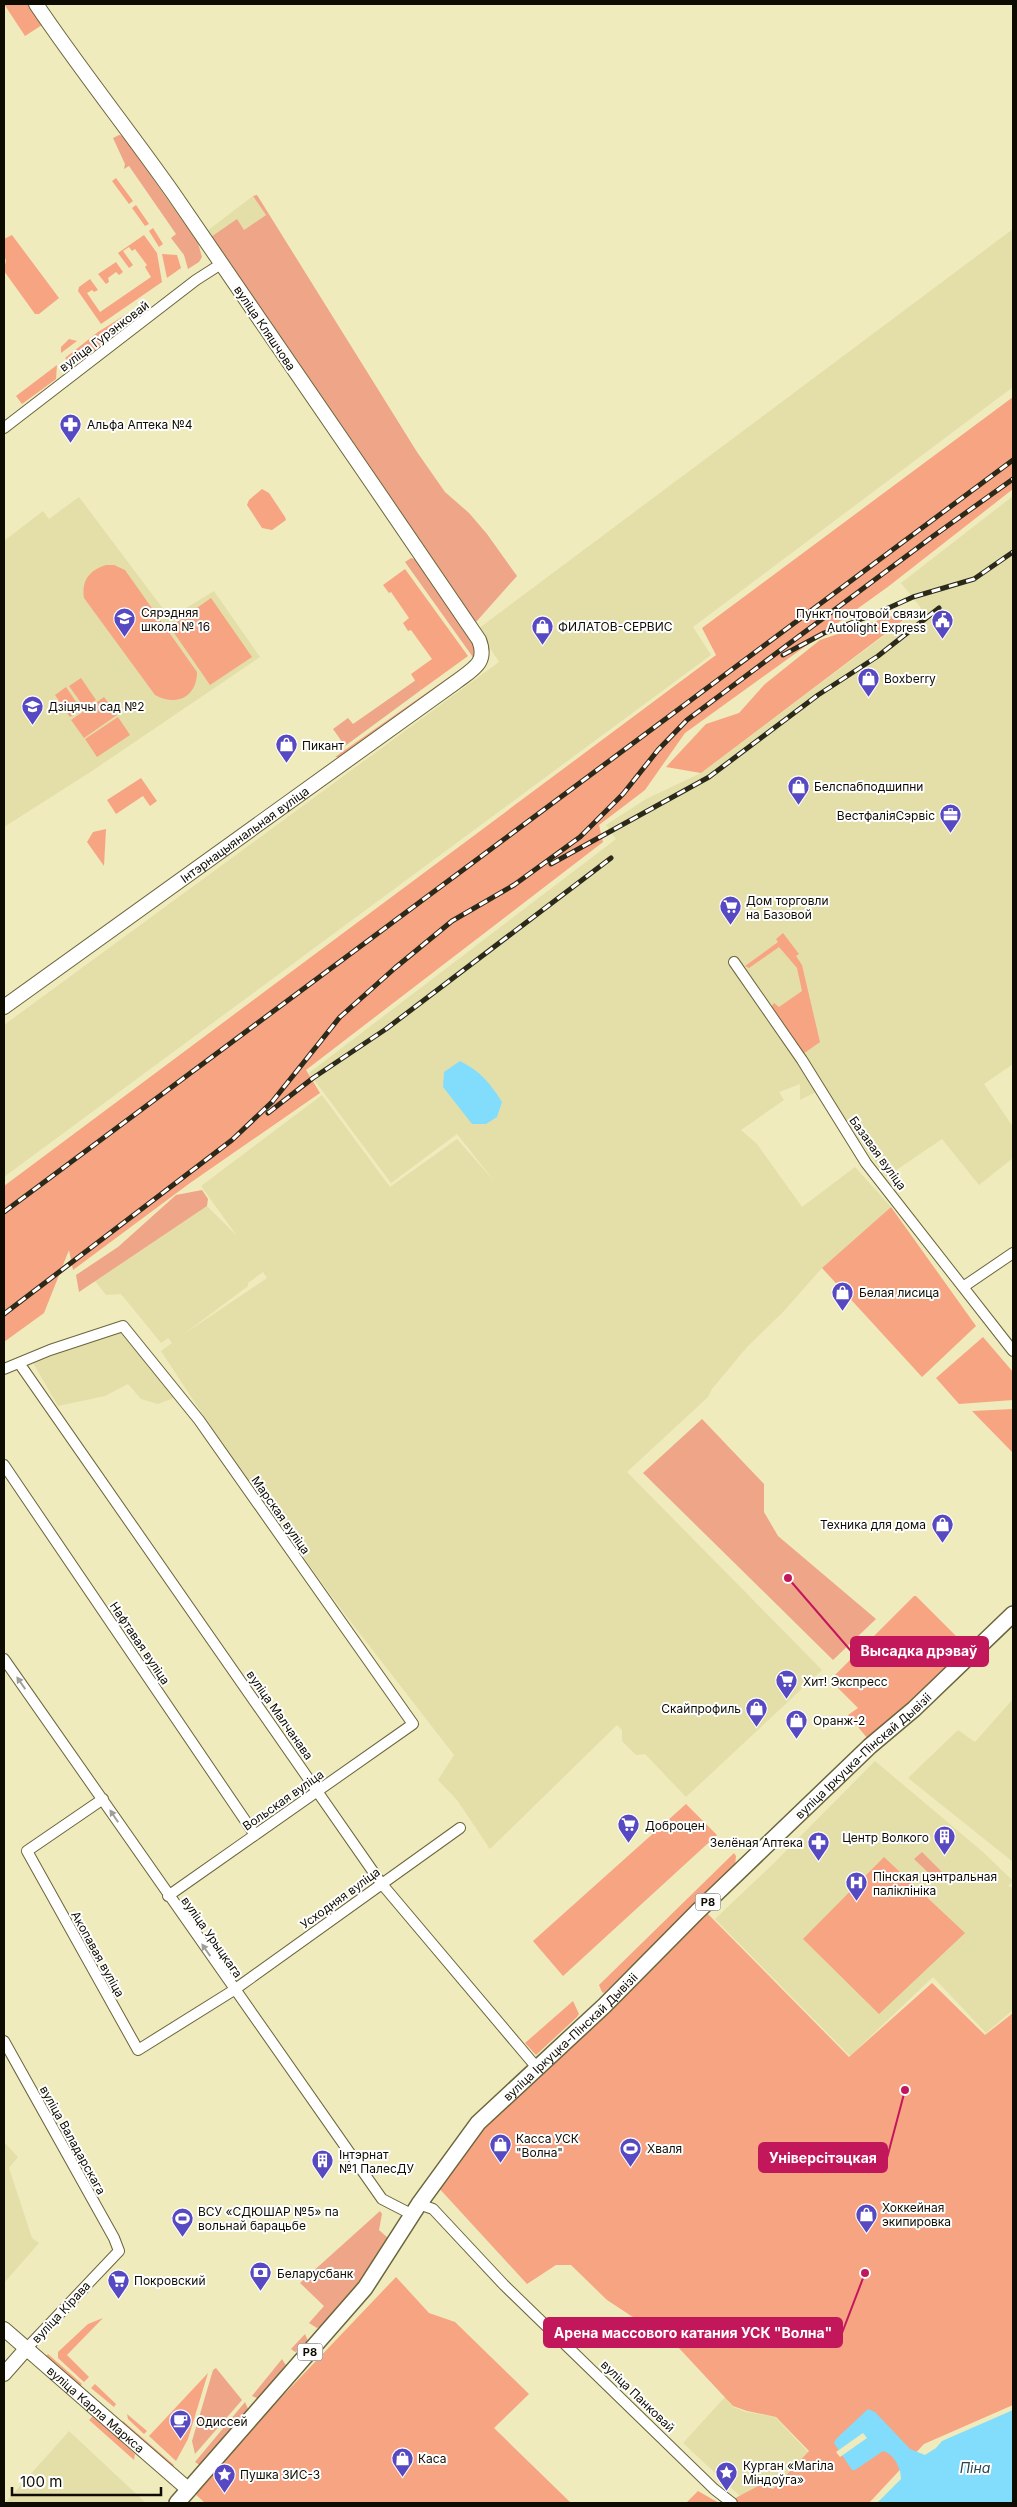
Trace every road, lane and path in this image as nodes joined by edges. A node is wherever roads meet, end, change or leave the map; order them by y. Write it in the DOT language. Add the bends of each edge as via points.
graph roads {
  1 [pos="36,4"];
  2 [pos="221,264"];
  3 [pos="4,428"];
  4 [pos="482,658"];
  5 [pos="734,962"];
  6 [pos="4,1007"];
  7 [pos="1013,1253"];
  8 [pos="962,1287"];
  9 [pos="1013,1351"];
  10 [pos="19,1363"];
  11 [pos="4,1369"];
  12 [pos="4,1465"];
  13 [pos="1013,1614"];
  14 [pos="4,1659"];
  15 [pos="412,1724"];
  16 [pos="318,1790"];
  17 [pos="103,1799"];
  18 [pos="460,1828"];
  19 [pos="255,1835"];
  20 [pos="382,1883"];
  21 [pos="168,1896"];
  22 [pos="234,1990"];
  23 [pos="4,2041"];
  24 [pos="538,2069"];
  25 [pos="416,2210"];
  26 [pos="119,2251"];
  27 [pos="4,2329"];
  28 [pos="26,2349"];
  29 [pos="4,2374"];
  30 [pos="189,2490"];
  31 [pos="177,2503"];
  32 [pos="732,2503"];
  1 -- 2 [label="street, вуліца Кляшчова" via="125,124"];
  2 -- 3 [label="street, вуліца Гурэнковай"];
  2 -- 4 [label="street, вуліца Кляшчова" via="479,640"];
  4 -- 6 [label="street, Інтэрнацыянальная вуліца" via="475,668 456,682"];
  5 -- 8 [label="street, Базавая вуліца" via="802,1060 866,1163"];
  7 -- 8 [label="street"];
  8 -- 9 [label="street, Базавая вуліца"];
  10 -- 11 [label="street"];
  10 -- 15 [label="street, Марская вуліца" via="123,1326 199,1420"];
  10 -- 16 [label="street, вуліца Малчанава"];
  12 -- 19 [label="street, Нафтавая вуліца"];
  13 -- 24 [label="main road, вуліца Іркуцка-Пінскай Дывізіі / Р8" via="914,1710 870,1746"];
  17 -- 14 [label="street, вуліца Урыцкага, one-way"];
  15 -- 16 [label="street, Вольская вуліца"];
  16 -- 19 [label="street, Вольская вуліца"];
  16 -- 20 [label="street, вуліца Малчанава"];
  21 -- 17 [label="street, вуліца Урыцкага, one-way"];
  17 -- 22 [label="street, Акопавая вуліца" via="26,1851 138,2050"];
  18 -- 20 [label="street, Усходняя вуліца"];
  19 -- 21 [label="street, Вольская вуліца"];
  20 -- 22 [label="street, Усходняя вуліца"];
  20 -- 24 [label="street, вуліца Малчанава"];
  22 -- 21 [label="street, вуліца Урыцкага, one-way"];
  22 -- 25 [label="street, вуліца Урыцкага" via="382,2199"];
  23 -- 26 [label="street, вуліца Валадарскага"];
  24 -- 25 [label="main road, вуліца Іркуцка-Пінскай Дывізіі / Р8" via="478,2123"];
  25 -- 30 [label="main road, вуліца Іркуцка-Пінскай Дывізіі / Р8" via="365,2288"];
  25 -- 32 [label="street, вуліца Панковай" via="433,2209 504,2285"];
  26 -- 28 [label="street, вуліца Кірава"];
  27 -- 28 [label="street, вуліца Карла Маркса"];
  28 -- 29 [label="street, вуліца Кірава"];
  28 -- 30 [label="street, вуліца Карла Маркса"];
  30 -- 31 [label="main road, вуліца Іркуцка-Пінскай Дывізіі / Р8"];
}
